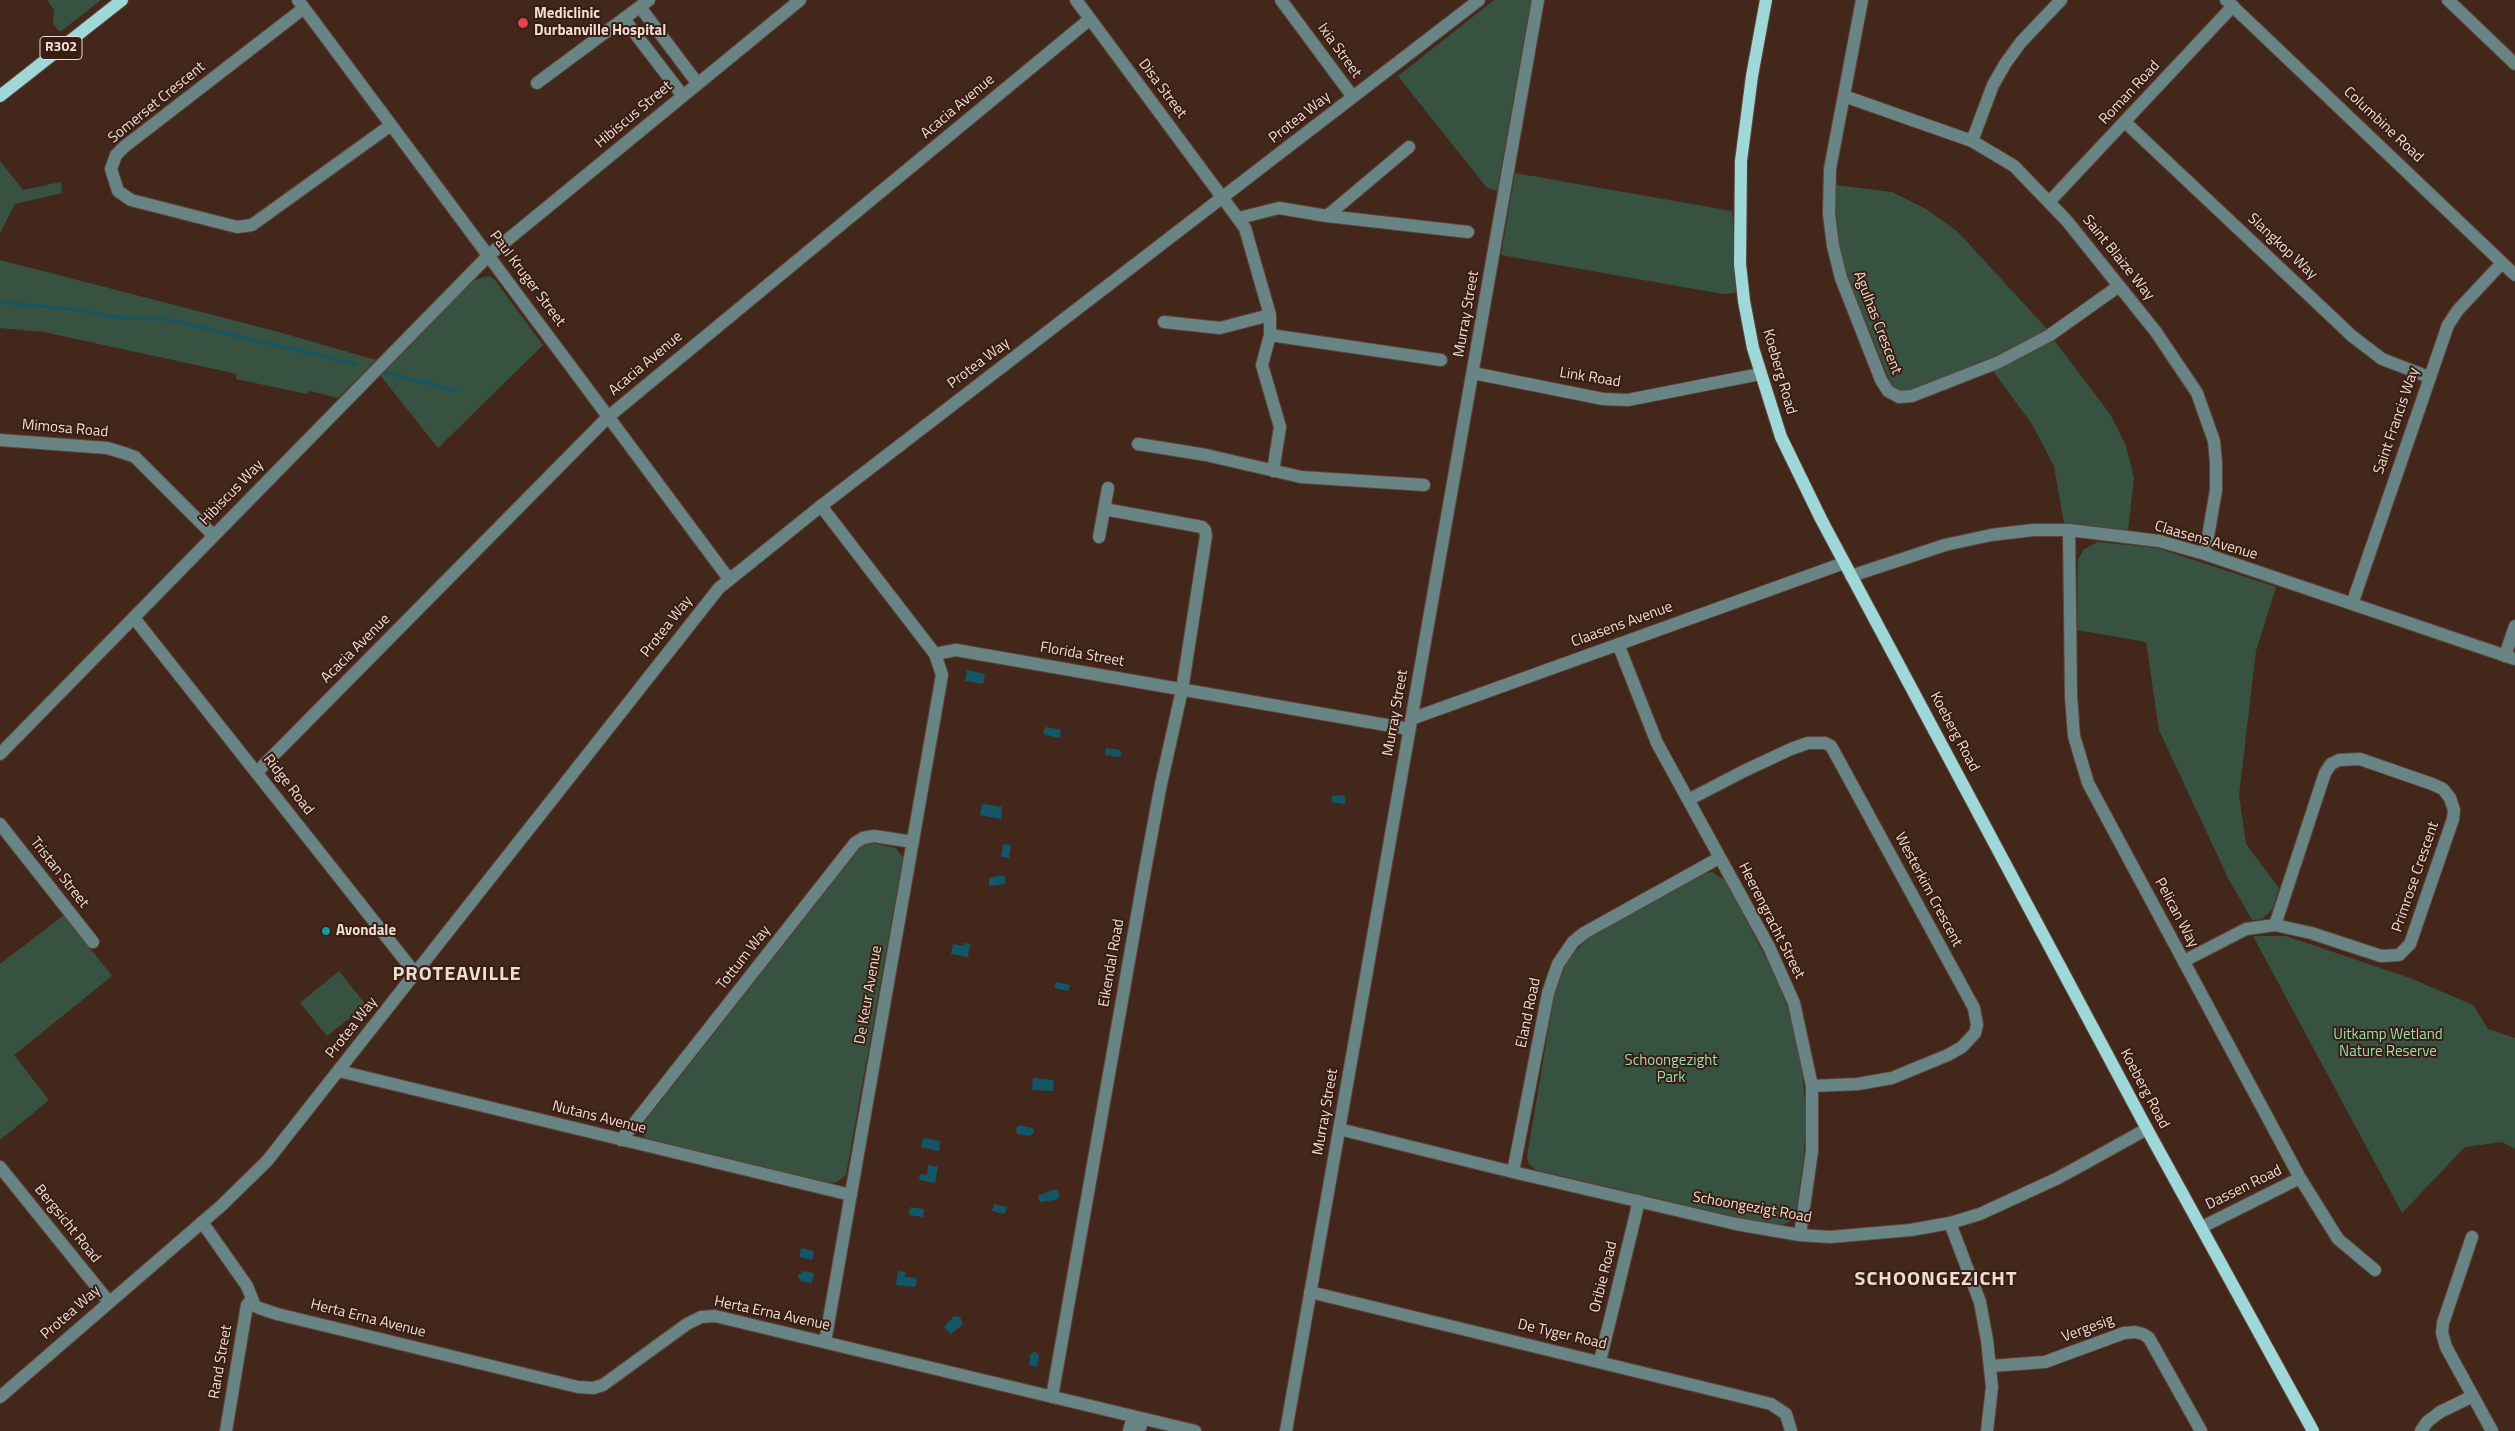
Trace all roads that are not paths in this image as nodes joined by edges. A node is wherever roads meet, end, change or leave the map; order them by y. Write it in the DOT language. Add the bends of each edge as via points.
graph roads {
  1 [pos="122,0"];
  2 [pos="800,0"];
  3 [pos="1076,0"];
  4 [pos="1281,0"];
  5 [pos="1479,0"];
  6 [pos="1538,0"];
  7 [pos="1766,0"];
  8 [pos="1862,0"];
  9 [pos="2061,0"];
  10 [pos="2448,0"];
  11 [pos="2230,3"];
  12 [pos="301,4"];
  13 [pos="644,4"];
  14 [pos="624,19"];
  15 [pos="1090,19"];
  16 [pos="2515,64"];
  17 [pos="537,83"];
  18 [pos="698,84"];
  19 [pos="0,96"];
  20 [pos="683,96"];
  21 [pos="1844,96"];
  22 [pos="1353,97"];
  23 [pos="2125,122"];
  24 [pos="391,125"];
  25 [pos="1972,140"];
  26 [pos="1409,147"];
  27 [pos="1223,198"];
  28 [pos="2050,201"];
  29 [pos="1327,216"];
  30 [pos="1239,218"];
  31 [pos="1468,232"];
  32 [pos="489,255"];
  33 [pos="2501,264"];
  34 [pos="2515,275"];
  35 [pos="2119,286"];
  36 [pos="1270,315"];
  37 [pos="1164,322"];
  38 [pos="1270,335"];
  39 [pos="1441,360"];
  40 [pos="1473,373"];
  41 [pos="1760,374"];
  42 [pos="2429,377"];
  43 [pos="608,416"];
  44 [pos="0,440"];
  45 [pos="1138,444"];
  46 [pos="1273,471"];
  47 [pos="1424,485"];
  48 [pos="1108,488"];
  49 [pos="821,506"];
  50 [pos="1104,509"];
  51 [pos="2069,530"];
  52 [pos="214,536"];
  53 [pos="1099,537"];
  54 [pos="2205,554"];
  55 [pos="1844,563"];
  56 [pos="1851,576"];
  57 [pos="729,579"];
  58 [pos="2352,604"];
  59 [pos="134,618"];
  60 [pos="2515,626"];
  61 [pos="1618,644"];
  62 [pos="935,654"];
  63 [pos="2510,658"];
  64 [pos="1182,690"];
  65 [pos="1410,724"];
  66 [pos="0,754"];
  67 [pos="257,772"];
  68 [pos="1690,799"];
  69 [pos="0,824"];
  70 [pos="912,842"];
  71 [pos="1719,858"];
  72 [pos="2275,925"];
  73 [pos="93,942"];
  74 [pos="2184,961"];
  75 [pos="415,973"];
  76 [pos="339,1071"];
  77 [pos="1812,1086"];
  78 [pos="1339,1129"];
  79 [pos="2147,1129"];
  80 [pos="621,1140"];
  81 [pos="0,1167"];
  82 [pos="1513,1172"];
  83 [pos="2300,1178"];
  84 [pos="851,1196"];
  85 [pos="1639,1201"];
  86 [pos="202,1222"];
  87 [pos="1950,1223"];
  88 [pos="2202,1227"];
  89 [pos="1800,1235"];
  90 [pos="2472,1237"];
  91 [pos="2375,1270"];
  92 [pos="1310,1292"];
  93 [pos="251,1300"];
  94 [pos="109,1302"];
  95 [pos="825,1342"];
  96 [pos="1600,1361"];
  97 [pos="1991,1366"];
  98 [pos="1052,1396"];
  99 [pos="2473,1396"];
  100 [pos="0,1397"];
  101 [pos="1138,1422"];
  102 [pos="226,1431"];
  103 [pos="1129,1431"];
  104 [pos="1195,1431"];
  105 [pos="1286,1431"];
  106 [pos="1791,1431"];
  107 [pos="1987,1431"];
  108 [pos="2201,1431"];
  109 [pos="2314,1431"];
  110 [pos="2421,1431"];
  111 [pos="2492,1431"];
  1 -- 19 [label="main road, R302"];
  2 -- 18 [label="street, Hibiscus Street"];
  3 -- 15 [label="street, Disa Street"];
  4 -- 22 [label="street, Ixia Street"];
  5 -- 22 [label="street, Protea Way"];
  6 -- 40 [label="street, Murray Street"];
  7 -- 41 [label="main road, Koeberg Road" via="1744,128 1739,204 1744,300"];
  8 -- 21 [label="street"];
  9 -- 25 [label="street" via="2005,64 1993,85"];
  10 -- 16 [label="street"];
  11 -- 23 [label="street, Roman Road"];
  11 -- 33 [label="street, Columbine Road"];
  12 -- 24 [label="street, Paul Kruger Street"];
  12 -- 24 [label="street, Somerset Crescent" via="116,155 111,170 118,191 132,200 237,227 252,226"];
  13 -- 14 [label="street"];
  13 -- 18 [label="street"];
  14 -- 17 [label="street"];
  14 -- 20 [label="street"];
  15 -- 27 [label="street, Disa Street"];
  15 -- 43 [label="street, Acacia Avenue"];
  18 -- 20 [label="street, Hibiscus Street"];
  20 -- 32 [label="street, Hibiscus Street"];
  21 -- 25 [label="street, Saint Blaize Way"];
  21 -- 35 [label="street, Agulhas Crescent" via="1830,169 1830,230 1841,278 1888,391 1899,396 1912,396 2005,359 2050,335"];
  22 -- 27 [label="street, Protea Way"];
  23 -- 28 [label="street, Roman Road"];
  23 -- 42 [label="street, Slangkop Way" via="2352,336 2382,359"];
  24 -- 32 [label="street, Paul Kruger Street"];
  25 -- 28 [label="street, Saint Blaize Way" via="2014,166"];
  26 -- 29 [label="street"];
  27 -- 30 [label="street, Disa Street"];
  27 -- 49 [label="street, Protea Way"];
  28 -- 35 [label="street, Saint Blaize Way"];
  29 -- 30 [label="street" via="1279,208"];
  29 -- 31 [label="street"];
  30 -- 36 [label="street, Disa Street" via="1248,237"];
  32 -- 43 [label="street, Paul Kruger Street"];
  32 -- 52 [label="street, Hibiscus Way"];
  33 -- 34 [label="street, Columbine Road"];
  33 -- 42 [label="street, Saint Francis Way" via="2448,325"];
  35 -- 54 [label="street, Saint Blaize Way" via="2182,367 2208,418 2216,462 2216,490"];
  36 -- 37 [label="street" via="1220,328"];
  36 -- 38 [label="street, Disa Street"];
  38 -- 39 [label="street"];
  38 -- 46 [label="street, Disa Street" via="1262,365 1280,427"];
  40 -- 41 [label="street, Link Road" via="1628,400"];
  40 -- 65 [label="street, Murray Street"];
  41 -- 55 [label="main road, Koeberg Road" via="1781,437"];
  42 -- 58 [label="street, Saint Francis Way"];
  43 -- 57 [label="street, Paul Kruger Street"];
  43 -- 67 [label="street, Acacia Avenue"];
  44 -- 52 [label="street, Mimosa Road" via="107,448 128,454"];
  45 -- 46 [label="street" via="1206,455"];
  46 -- 47 [label="street" via="1301,477"];
  48 -- 50 [label="street"];
  49 -- 57 [label="street, Protea Way"];
  49 -- 62 [label="street"];
  50 -- 53 [label="street"];
  50 -- 64 [label="street, Eikendal Road" via="1202,527 1206,536"];
  51 -- 54 [label="street, Claasens Avenue" via="2159,541"];
  51 -- 56 [label="street, Claasens Avenue" via="1991,535 1945,545"];
  51 -- 74 [label="street, Pelican Way" via="2071,696 2074,736 2080,760 2092,791"];
  52 -- 59 [label="street, Hibiscus Way"];
  54 -- 58 [label="street, Claasens Avenue"];
  55 -- 56 [label="main road, Koeberg Road"];
  55 -- 61 [label="street, Claasens Avenue"];
  56 -- 79 [label="main road, Koeberg Road"];
  57 -- 75 [label="street, Protea Way" via="712,596"];
  58 -- 63 [label="street, Claasens Avenue"];
  59 -- 66 [label="street, Hibiscus Way"];
  59 -- 67 [label="street, Ridge Road"];
  60 -- 63 [label="street"];
  61 -- 65 [label="street, Claasens Avenue"];
  61 -- 68 [label="street, Heerengracht Street" via="1657,743"];
  62 -- 64 [label="street, Florida Street" via="956,650"];
  62 -- 70 [label="street, De Keur Avenue" via="942,675"];
  64 -- 65 [label="street, Florida Street"];
  64 -- 98 [label="street, Eikendal Road" via="1146,861"];
  65 -- 78 [label="street, Murray Street"];
  67 -- 75 [label="street, Ridge Road"];
  68 -- 71 [label="street, Heerengracht Street"];
  68 -- 77 [label="street, Westerkim Crescent" via="1791,749 1808,743 1831,746 1974,1008 1975,1033 1962,1047 1948,1055 1892,1078 1858,1084"];
  69 -- 73 [label="street, Tristan Street"];
  70 -- 80 [label="street, Tottum Way" via="874,836 854,843"];
  70 -- 84 [label="street, De Keur Avenue"];
  71 -- 77 [label="street, Heerengracht Street" via="1784,978 1801,1028"];
  71 -- 82 [label="street, Eland Road" via="1584,933 1558,964 1548,993"];
  72 -- 72 [label="street, Primrose Crescent" via="2381,956 2393,957 2404,952 2410,944 2453,819 2450,798 2443,789 2432,784 2360,759 2339,760 2331,764 2325,773"];
  72 -- 74 [label="street, Primrose Crescent" via="2246,929"];
  74 -- 83 [label="street, Pelican Way"];
  75 -- 76 [label="street, Protea Way"];
  76 -- 80 [label="street, Nutans Avenue"];
  76 -- 86 [label="street, Protea Way" via="267,1161"];
  77 -- 89 [label="street, Heerengracht Street" via="1812,1151"];
  78 -- 82 [label="street, Schoongezigt Road"];
  78 -- 92 [label="street, Murray Street"];
  79 -- 87 [label="street, Schoongezigt Road" via="2058,1178 1980,1214"];
  79 -- 88 [label="main road, Koeberg Road"];
  80 -- 84 [label="street, Nutans Avenue"];
  81 -- 94 [label="street, Bergsicht Road"];
  82 -- 85 [label="street, Schoongezigt Road"];
  83 -- 88 [label="street, Dassen Road"];
  83 -- 91 [label="street, Pelican Way" via="2338,1239"];
  84 -- 95 [label="street, De Keur Avenue"];
  85 -- 89 [label="street, Schoongezigt Road"];
  85 -- 96 [label="street, Oribie Road"];
  86 -- 93 [label="street" via="247,1286"];
  86 -- 94 [label="street, Protea Way"];
  87 -- 89 [label="street, Schoongezigt Road" via="1875,1234"];
  87 -- 97 [label="street" via="1980,1302"];
  88 -- 109 [label="main road, Koeberg Road"];
  90 -- 99 [label="street" via="2442,1333 2446,1347"];
  92 -- 96 [label="street, De Tyger Road"];
  92 -- 105 [label="street, Murray Street"];
  93 -- 95 [label="street, Herta Erna Avenue" via="255,1306 277,1314 585,1388 608,1382 701,1317 722,1317"];
  93 -- 102 [label="street, Rand Street" via="247,1305"];
  94 -- 100 [label="street, Protea Way"];
  95 -- 98 [label="street, Herta Erna Avenue"];
  96 -- 106 [label="street, De Tyger Road" via="1771,1404 1786,1414"];
  97 -- 107 [label="street"];
  97 -- 108 [label="street, Vergesig" via="2045,1362 2124,1333 2135,1332 2149,1338"];
  98 -- 101 [label="street, Herta Erna Avenue"];
  99 -- 110 [label="street" via="2440,1412"];
  99 -- 111 [label="street"];
  101 -- 103 [label="street"];
  101 -- 104 [label="street, Herta Erna Avenue"];
}
